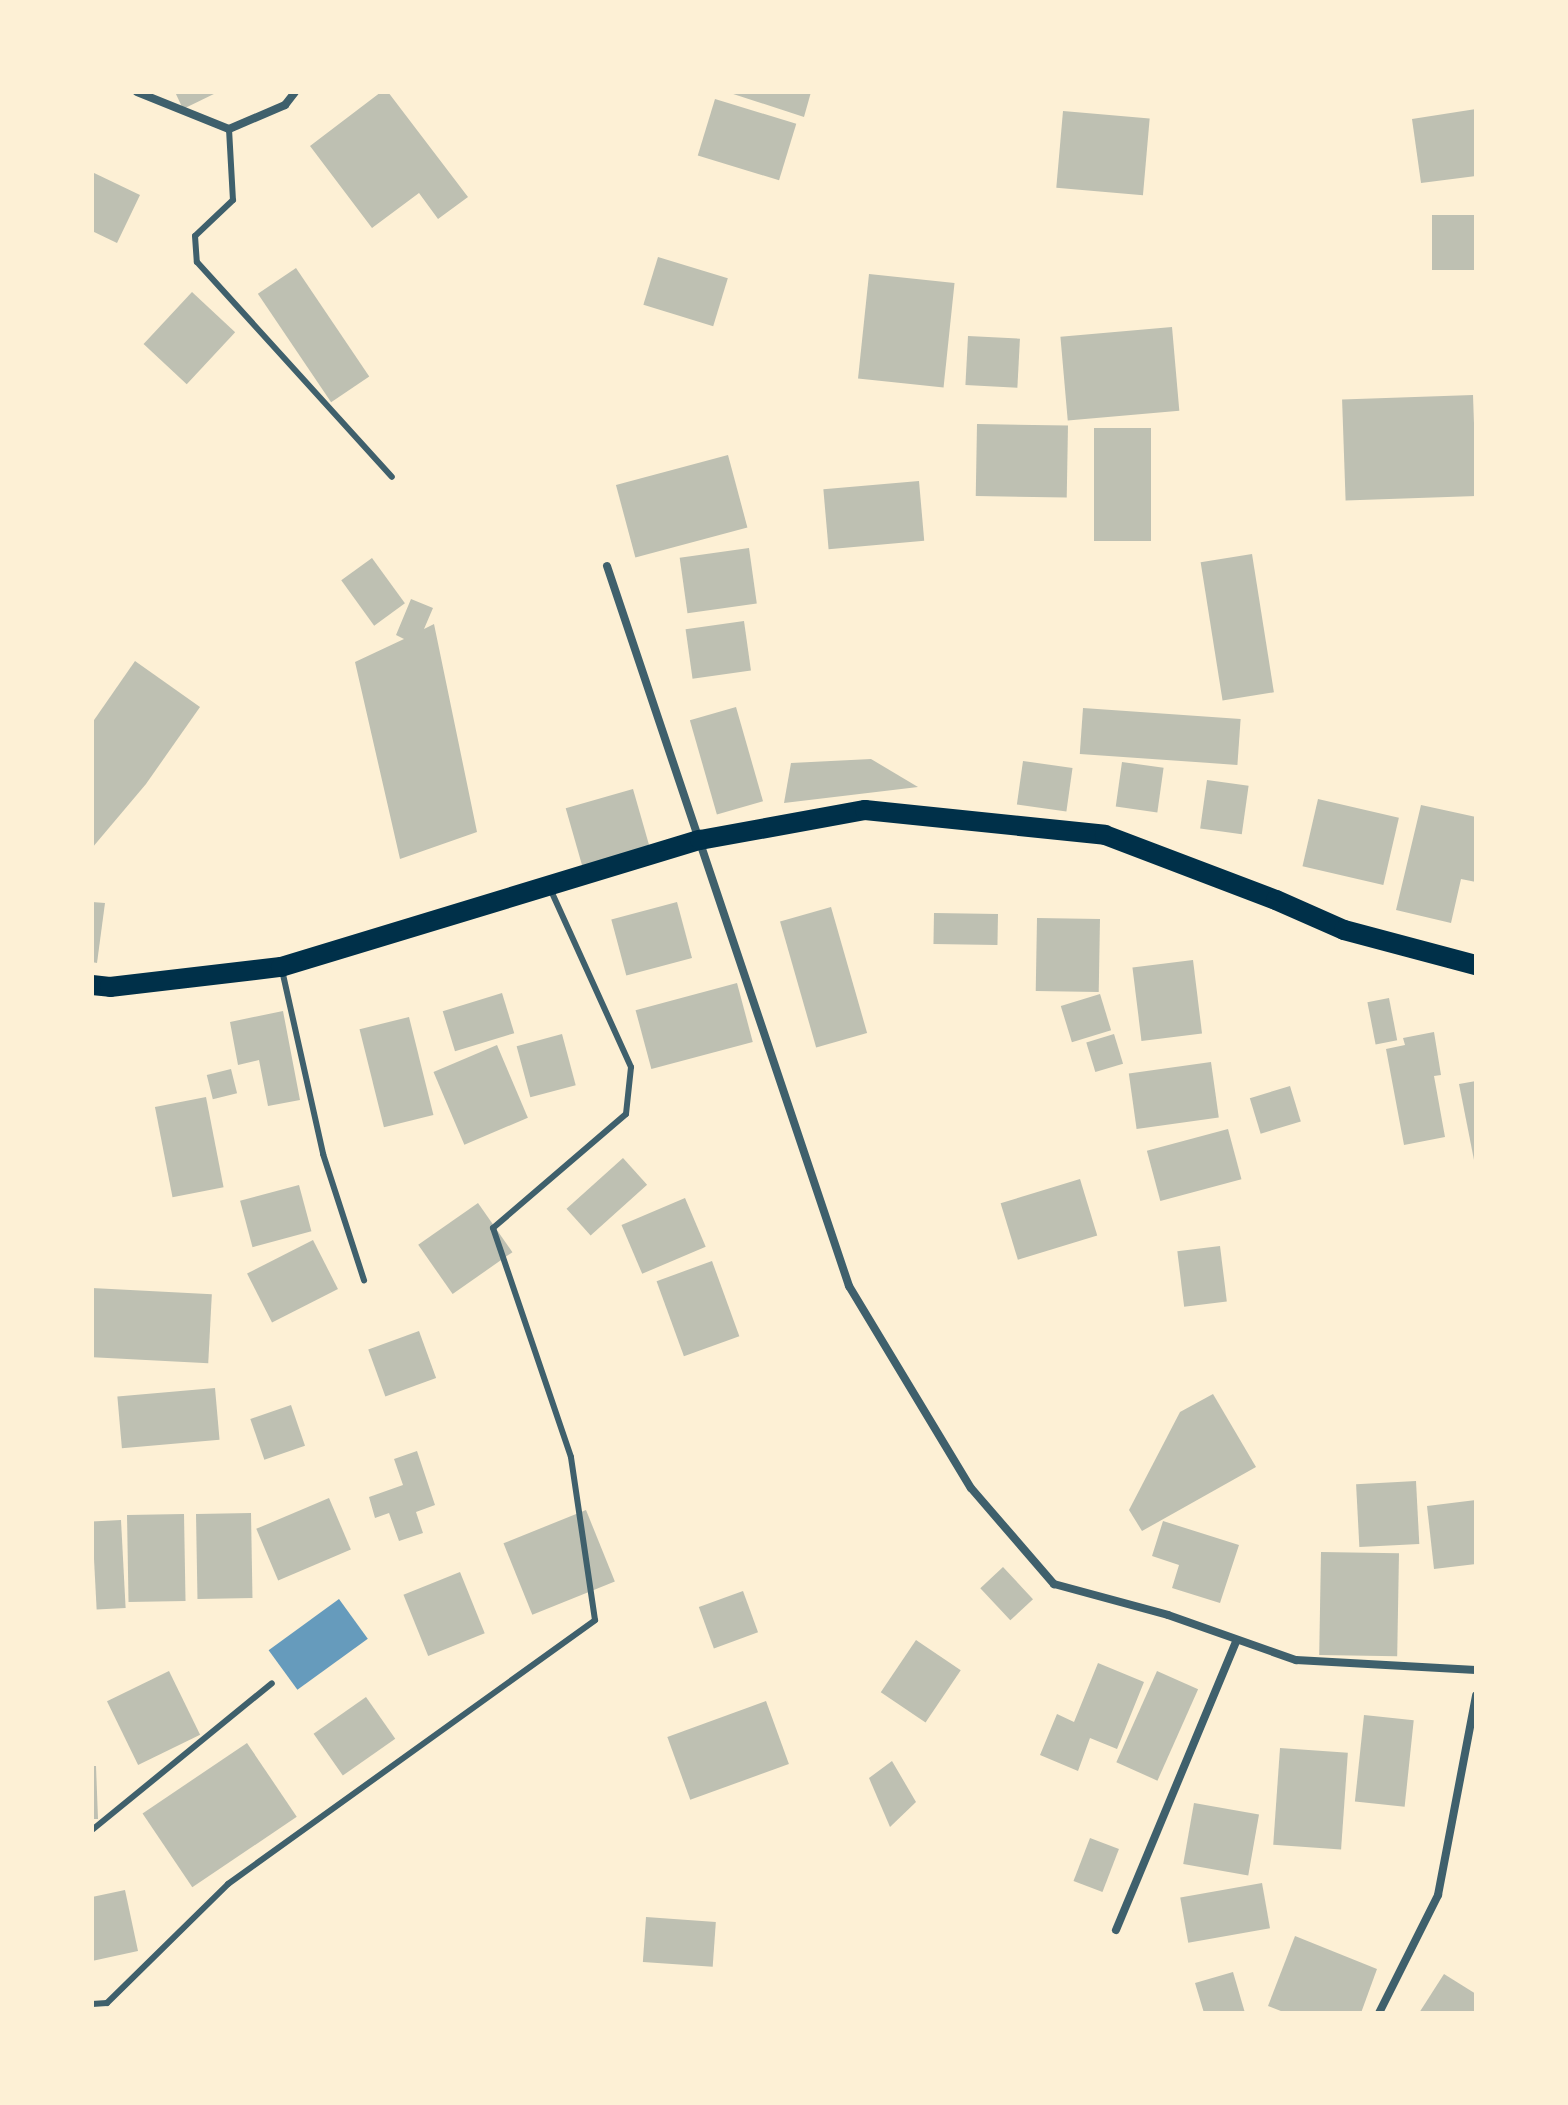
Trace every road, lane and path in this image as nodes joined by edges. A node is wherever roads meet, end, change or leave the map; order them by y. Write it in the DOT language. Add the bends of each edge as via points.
graph roads {
  1 [pos="137,92"];
  2 [pos="295,92"];
  3 [pos="229,129"];
  4 [pos="392,477"];
  5 [pos="607,566"];
  6 [pos="700,840"];
  7 [pos="549,888"];
  8 [pos="1476,965"];
  9 [pos="281,967"];
  10 [pos="92,985"];
  11 [pos="364,1280"];
  12 [pos="1237,1640"];
  13 [pos="1476,1670"];
  14 [pos="272,1683"];
  15 [pos="1476,1696"];
  16 [pos="92,1830"];
  17 [pos="1116,1930"];
  18 [pos="92,2004"];
  19 [pos="1379,2013"];
  1 -- 3 [label="street"];
  2 -- 3 [label="street" via="285,105"];
  3 -- 4 [label="lane" via="233,200 195,236 197,262"];
  5 -- 6 [label="street"];
  6 -- 7 [label="main road"];
  6 -- 8 [label="main road" via="865,810 1105,835 1344,930"];
  6 -- 12 [label="street" via="849,1286 971,1488 1054,1584"];
  7 -- 9 [label="main road"];
  7 -- 18 [label="lane" via="631,1067 626,1114 493,1228 571,1457 595,1620 228,1884 107,2003"];
  9 -- 10 [label="main road"];
  9 -- 11 [label="lane" via="323,1154"];
  12 -- 13 [label="street" via="1296,1660"];
  12 -- 17 [label="street"];
  14 -- 16 [label="lane"];
  15 -- 19 [label="street" via="1438,1895"];
}
